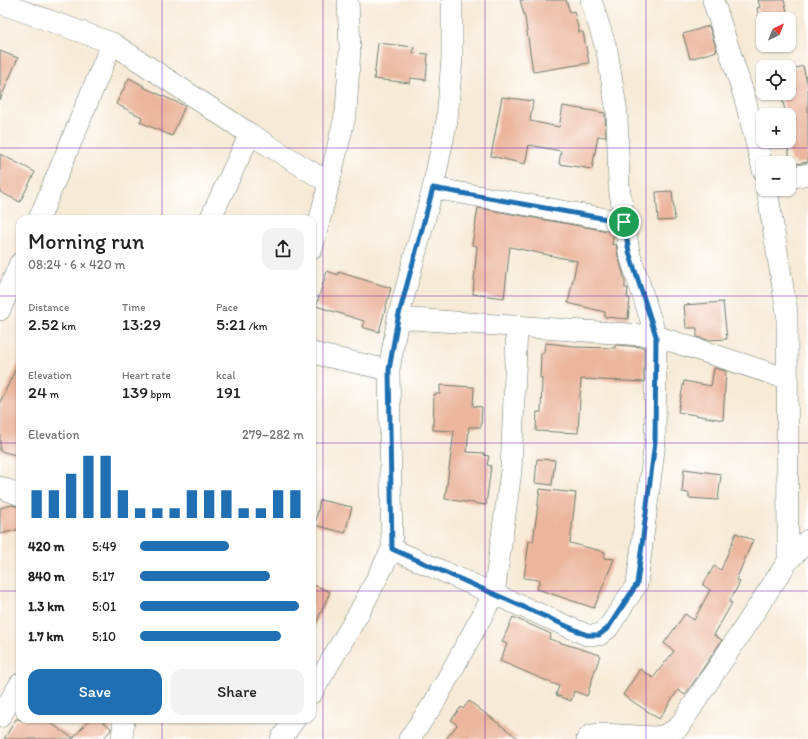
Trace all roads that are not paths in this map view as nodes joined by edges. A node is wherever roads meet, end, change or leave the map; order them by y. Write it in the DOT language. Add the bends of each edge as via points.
graph roads {
  1 [pos="348,0"];
  2 [pos="452,0"];
  3 [pos="591,0"];
  4 [pos="713,0"];
  5 [pos="0,3"];
  6 [pos="112,43"];
  7 [pos="250,134"];
  8 [pos="759,156"];
  9 [pos="808,174"];
  10 [pos="796,177"];
  11 [pos="329,183"];
  12 [pos="433,188"];
  13 [pos="768,196"];
  14 [pos="41,215"];
  15 [pos="212,215"];
  16 [pos="624,222"];
  17 [pos="316,233"];
  18 [pos="16,272"];
  19 [pos="0,310"];
  20 [pos="398,318"];
  21 [pos="517,326"];
  22 [pos="656,336"];
  23 [pos="316,354"];
  24 [pos="389,370"];
  25 [pos="788,379"];
  26 [pos="0,486"];
  27 [pos="16,493"];
  28 [pos="808,540"];
  29 [pos="392,549"];
  30 [pos="788,561"];
  31 [pos="494,594"];
  32 [pos="316,686"];
  33 [pos="16,691"];
  34 [pos="0,717"];
  35 [pos="124,723"];
  36 [pos="292,723"];
  37 [pos="122,739"];
  38 [pos="281,739"];
  39 [pos="409,739"];
  40 [pos="587,739"];
  1 -- 11 [label="street" via="350,49 346,112"];
  2 -- 12 [label="street" via="452,58 447,120"];
  3 -- 16 [label="street" via="607,51 617,112 619,186"];
  4 -- 8 [label="street"];
  5 -- 6 [label="street"];
  6 -- 7 [label="street"];
  6 -- 14 [label="street"];
  7 -- 11 [label="street"];
  7 -- 15 [label="street"];
  9 -- 10 [label="street"];
  11 -- 17 [label="street"];
  12 -- 16 [label="street"];
  12 -- 20 [label="street"];
  13 -- 25 [label="street" via="787,313"];
  16 -- 22 [label="street" via="629,252"];
  18 -- 19 [label="street"];
  20 -- 21 [label="street"];
  20 -- 24 [label="street"];
  21 -- 22 [label="street"];
  21 -- 31 [label="street" via="511,471"];
  22 -- 25 [label="street"];
  22 -- 31 [label="street" via="655,442 637,584 608,628 599,635 587,635"];
  23 -- 24 [label="street"];
  24 -- 29 [label="street"];
  25 -- 30 [label="street"];
  26 -- 27 [label="street"];
  28 -- 30 [label="street"];
  29 -- 31 [label="street"];
  29 -- 32 [label="street" via="360,611"];
  30 -- 40 [label="street" via="678,728 656,737 602,734 592,735"];
  31 -- 39 [label="street" via="434,703"];
  33 -- 34 [label="street"];
  35 -- 37 [label="street"];
  36 -- 38 [label="street"];
}
